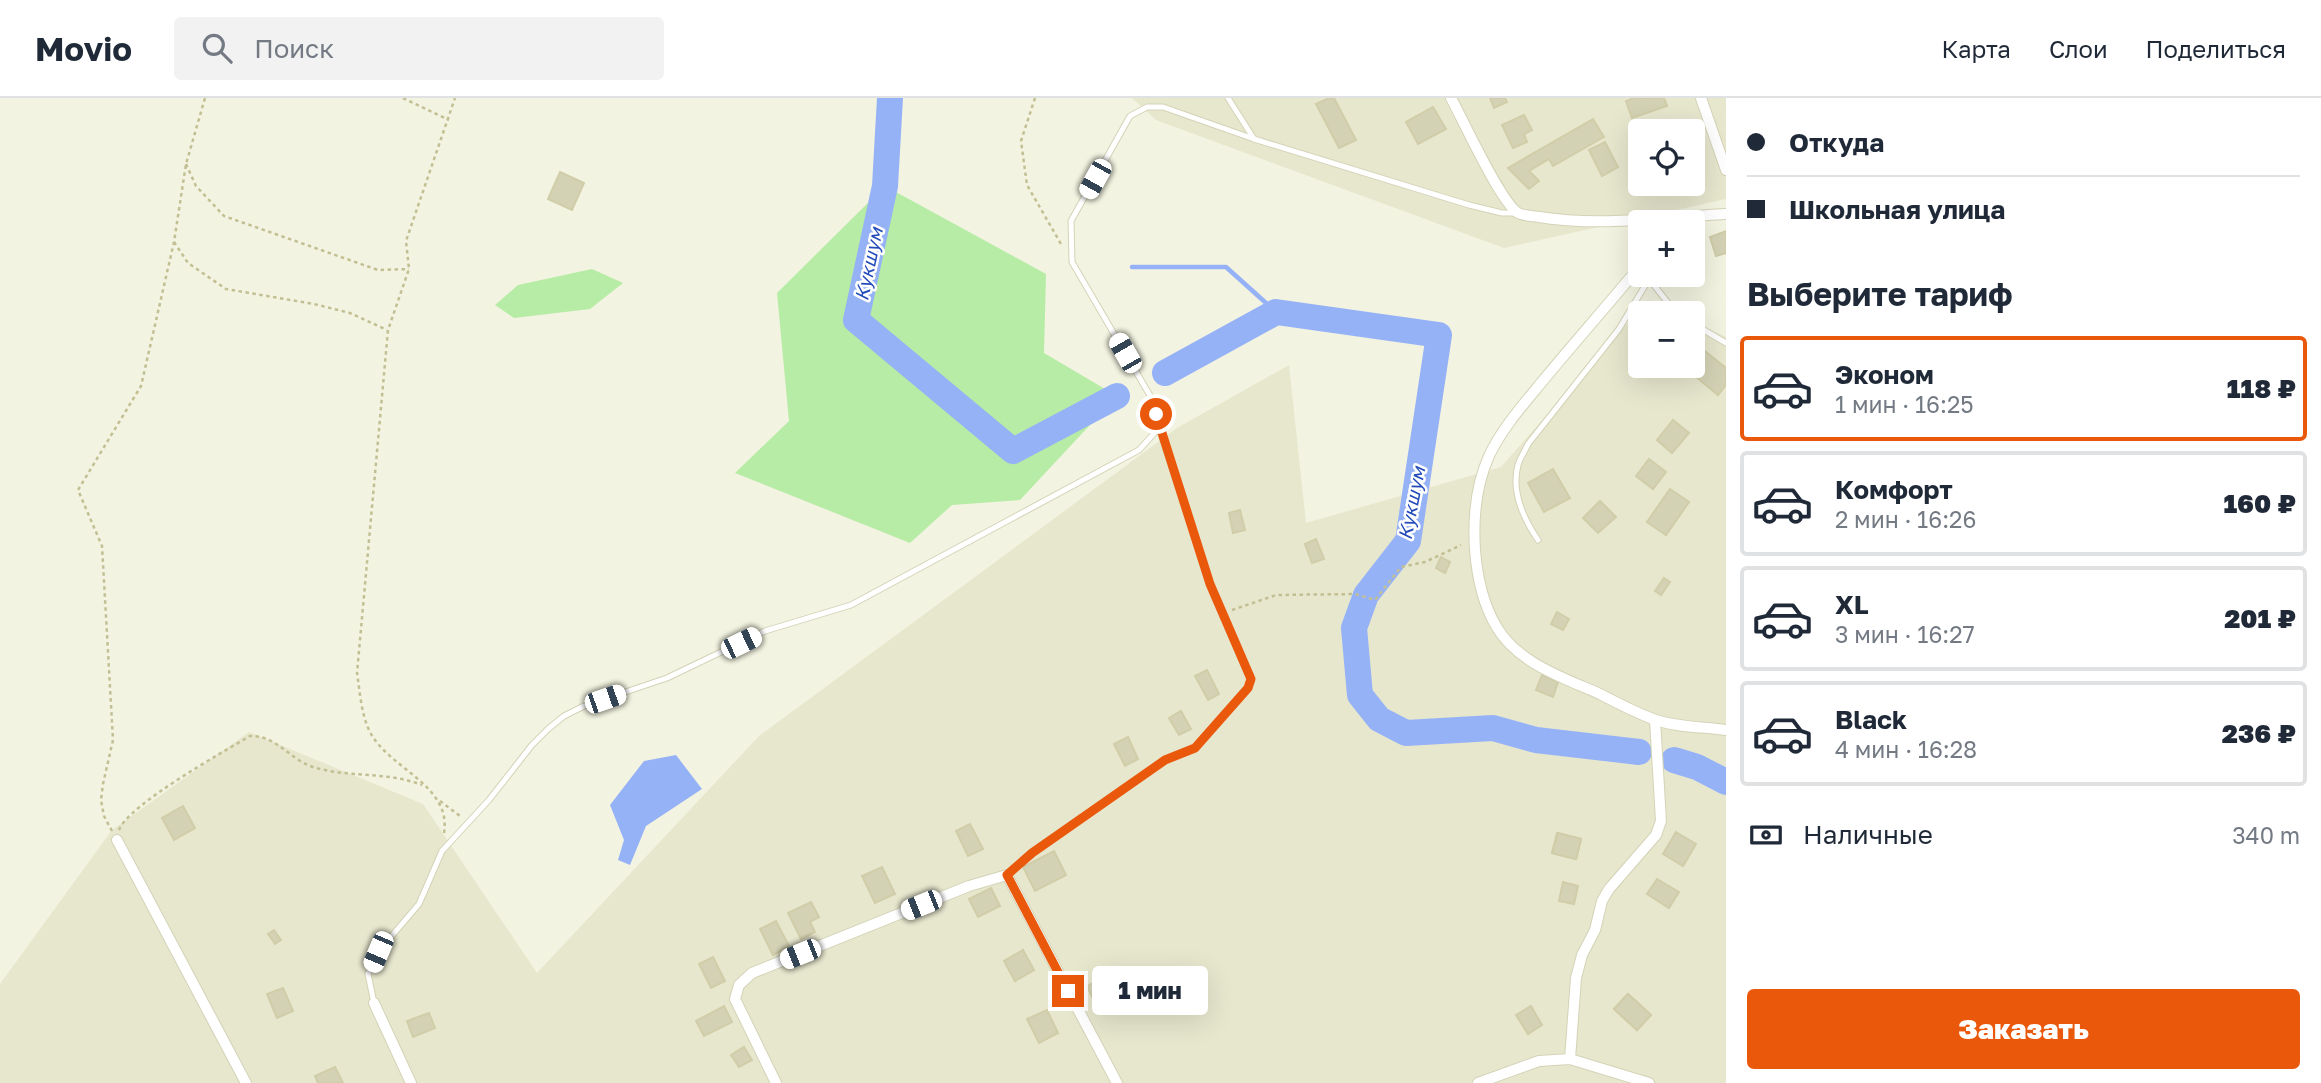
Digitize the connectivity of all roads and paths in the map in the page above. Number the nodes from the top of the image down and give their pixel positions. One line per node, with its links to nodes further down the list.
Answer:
1 (205, 98): 10 (path)
2 (403, 98): 8 (path)
3 (455, 98): 8 (path)
4 (1035, 98): 17 (path)
5 (1228, 98): 9 (lane)
6 (1451, 98): 12 (street)
7 (1701, 98): 11 (street)
8 (449, 120): 18 (path)
9 (1254, 139): 12 (lane); 17 (lane)
10 (186, 163): 16 (path); 18 (path)
11 (1726, 170)
12 (1518, 213): 15 (street)
13 (1726, 214): 14 (street)
14 (1705, 216)
15 (1628, 221)
16 (174, 242): 21 (path); 33 (path)
17 (1072, 262): 24 (lane)
18 (409, 269): 21 (path)
19 (1628, 281): 25 (street)
20 (1643, 287): 26 (lane)
21 (388, 330): 30 (path)
22 (1705, 331): 23 (lane)
23 (1726, 343)
24 (1159, 428): 27 (lane); 32 (lane)
25 (1474, 538): 27 (path); 28 (street)
26 (1538, 540)
27 (1223, 613): 35 (lane)
28 (1655, 720): 29 (street); 37 (street)
29 (1726, 730)
30 (426, 787): 31 (path); 33 (path)
31 (435, 796): 32 (path); 34 (path)
32 (474, 815): 34 (lane)
33 (117, 841): 38 (street)
34 (442, 851): 36 (lane)
35 (1007, 875): 40 (street); 41 (street)
36 (374, 1003): 39 (street)
37 (1570, 1059): 42 (street); 43 (street)
38 (246, 1083)
39 (411, 1083)
40 (776, 1083)
41 (1117, 1083)
42 (1478, 1083)
43 (1649, 1083)

